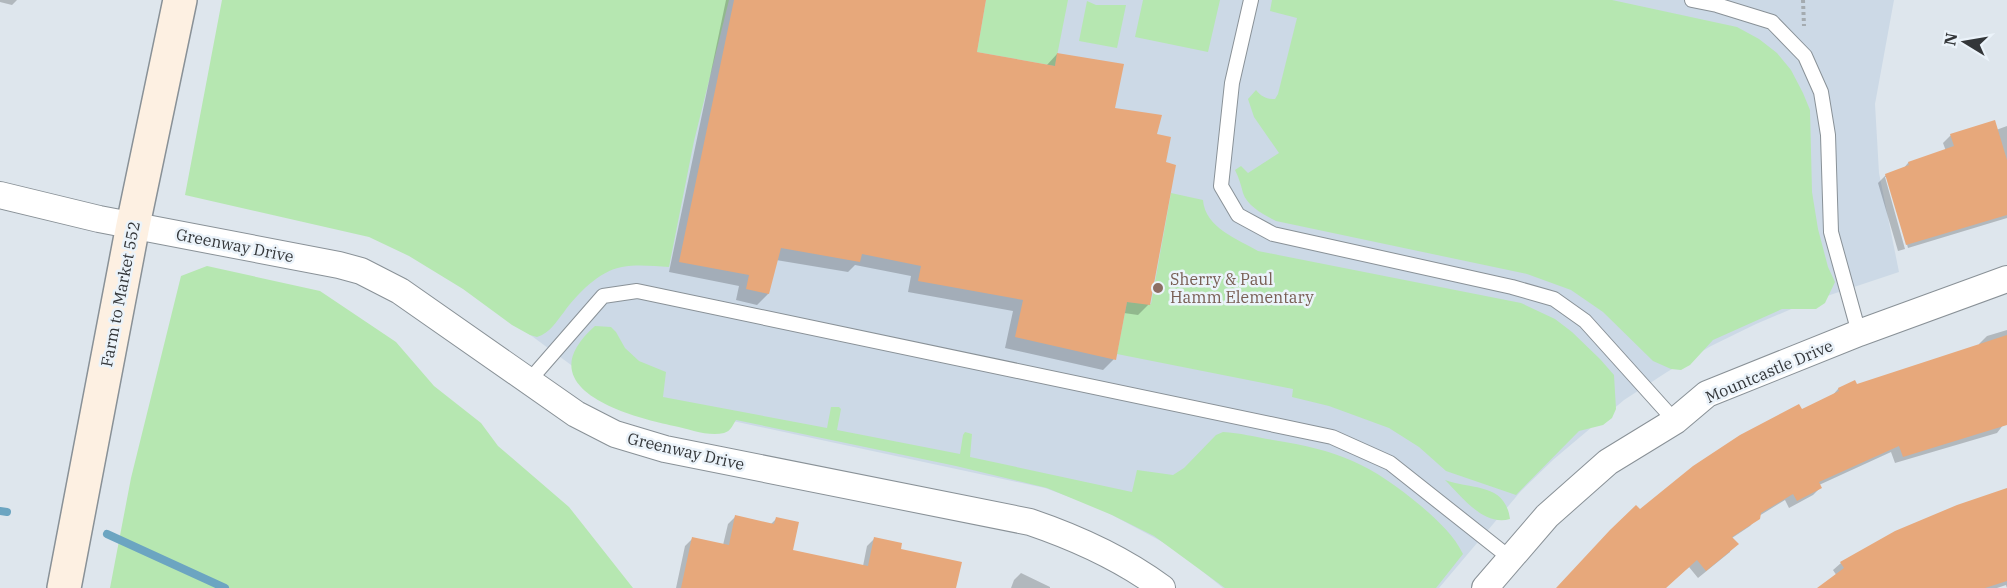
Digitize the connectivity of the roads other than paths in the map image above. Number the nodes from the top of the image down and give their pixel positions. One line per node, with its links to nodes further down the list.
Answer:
1 (180, 0): 5 (main road, Farm to Market 552)
2 (1251, 0): 9 (lane)
3 (1692, 0): 7 (lane)
4 (0, 195): 5 (street, Greenway Drive)
5 (134, 225): 8 (street, Greenway Drive); 11 (main road, Farm to Market 552)
6 (2007, 279): 7 (street, Mountcastle Drive)
7 (1859, 333): 9 (street, Mountcastle Drive)
8 (528, 381): 10 (lane); 12 (street, Greenway Drive)
9 (1675, 421): 10 (street, Mountcastle Drive)
10 (1510, 558): 13 (street, Mountcastle Drive)
11 (64, 588)
12 (1162, 588)
13 (1485, 588)

